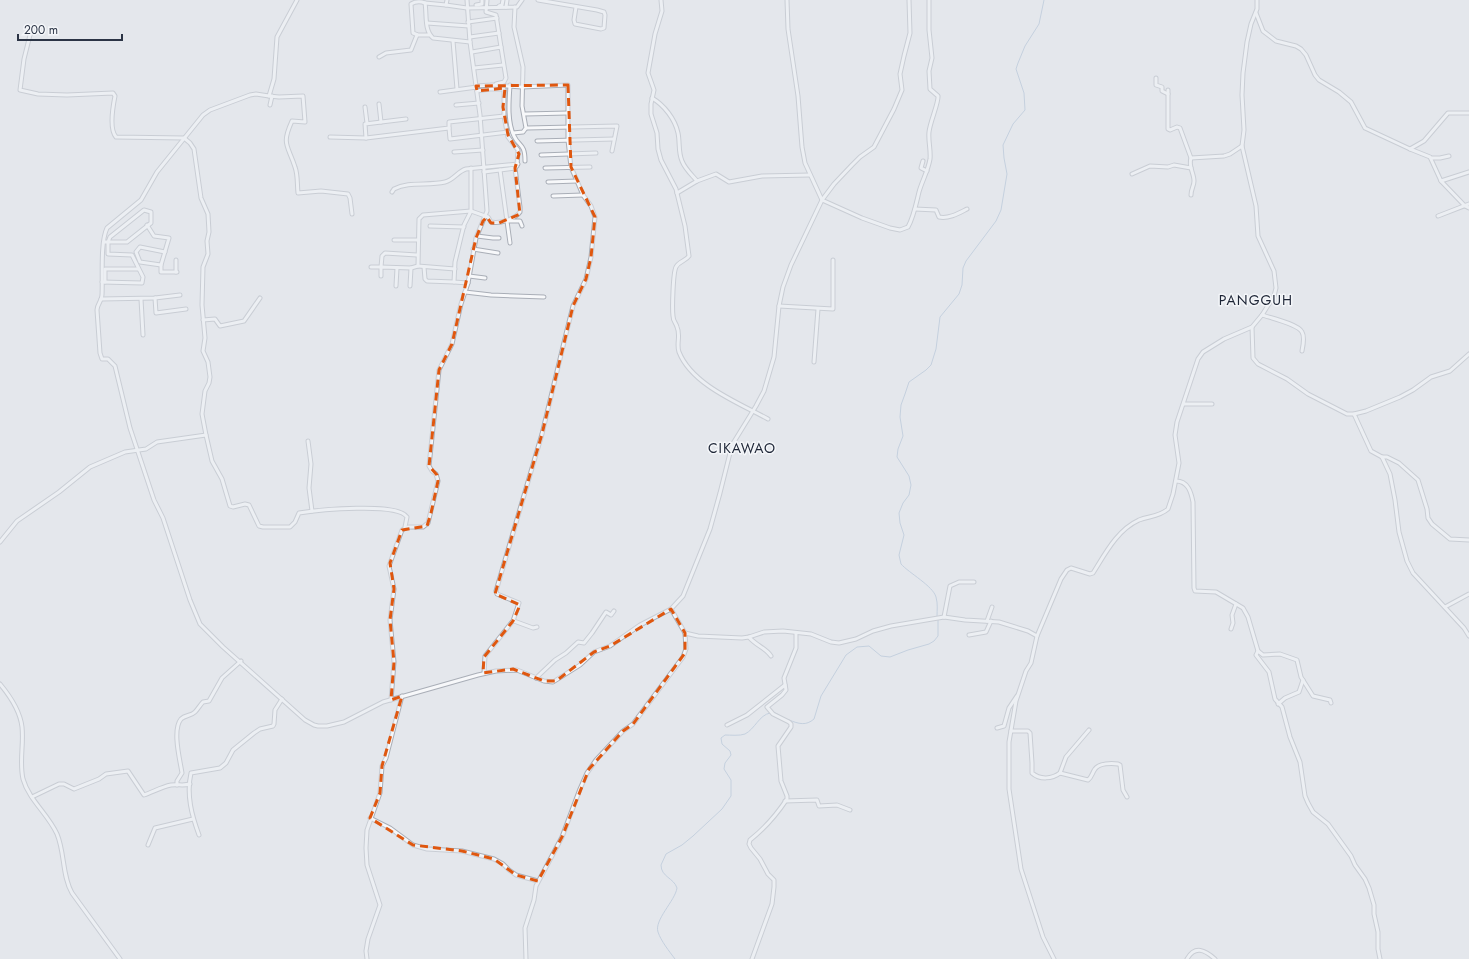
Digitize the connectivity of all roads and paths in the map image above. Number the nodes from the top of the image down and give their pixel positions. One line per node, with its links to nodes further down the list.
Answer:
1 (297, 0): 50 (street)
2 (446, 0): 16 (street)
3 (467, 0): 18 (street)
4 (482, 0): 18 (street)
5 (487, 0): 17 (street)
6 (503, 0): 17 (street)
7 (507, 0): 19 (street)
8 (522, 0): 20 (street)
9 (538, 0): 21 (street)
10 (661, 0): 51 (street)
11 (787, 0): 103 (street)
12 (909, 0): 113 (street)
13 (929, 0): 99 (street)
14 (1257, 0): 22 (street)
15 (425, 3): 16 (street); 25 (street); 31 (street)
16 (446, 5): 18 (street)
17 (486, 6): 18 (street); 19 (street); 23 (street)
18 (467, 7): 24 (street)
19 (506, 7): 20 (street)
20 (516, 7): 44 (street)
21 (576, 7): 27 (street); 27 (street)
22 (1256, 13): 77 (street); 78 (street)
23 (497, 18): 24 (street); 28 (street)
24 (468, 22): 26 (street)
25 (427, 23): 26 (street); 32 (street)
26 (468, 26): 33 (street)
27 (600, 29): 29 (street)
28 (499, 33): 33 (street); 36 (street)
29 (598, 34)
30 (30, 35): 72 (street)
31 (417, 35): 32 (street); 38 (street)
32 (429, 35): 34 (street)
33 (470, 37): 35 (street)
34 (453, 41): 35 (street); 46 (street)
35 (470, 42): 37 (street)
36 (501, 47): 37 (street); 39 (street)
37 (472, 52): 40 (street)
38 (379, 57)
39 (503, 65): 40 (street); 42 (street)
40 (474, 68): 45 (street)
41 (1156, 78): 49 (street)
42 (494, 85): 43 (street); 45 (street)
43 (510, 85): 44 (street); 69 (street)
44 (522, 87): 57 (street); 69 (street)
45 (477, 88): 46 (street); 52 (street); 60 (street)
46 (457, 89): 48 (street)
47 (1168, 90): 49 (street)
48 (440, 92)
49 (1168, 94): 86 (street)
50 (271, 96): 54 (street); 72 (street); 120 (street)
51 (652, 98): 105 (street); 109 (street)
52 (479, 103): 55 (street); 62 (street)
53 (379, 104): 63 (street)
54 (270, 105)
55 (456, 105)
56 (366, 107): 64 (street)
57 (568, 113): 59 (street); 65 (street)
58 (1469, 113): 78 (street)
59 (525, 114)
60 (504, 116): 62 (street); 68 (street)
61 (406, 118): 63 (street)
62 (480, 119): 66 (street); 70 (street)
63 (381, 122): 64 (street)
64 (368, 123): 73 (street)
65 (568, 127): 67 (street); 74 (street); 75 (street)
66 (449, 128): 70 (street); 73 (street)
67 (527, 128)
68 (508, 132): 70 (street); 90 (street)
69 (513, 133): 88 (street)
70 (482, 136): 79 (street)
71 (330, 137): 73 (street)
72 (184, 138): 132 (street); 168 (street)
73 (366, 138)
74 (568, 140): 75 (street); 76 (street); 83 (street)
75 (614, 140): 80 (street)
76 (537, 141)
77 (1242, 146): 86 (street); 167 (street)
78 (1410, 149): 87 (street)
79 (483, 150): 81 (street); 93 (street)
80 (612, 151)
81 (454, 152)
82 (596, 153): 83 (street)
83 (569, 154): 84 (street); 96 (street)
84 (542, 155)
85 (1449, 156): 87 (street)
86 (1191, 158): 97 (street)
87 (1431, 158): 106 (street)
88 (525, 161)
89 (923, 161): 99 (street)
90 (518, 164): 93 (street); 94 (street)
91 (590, 167): 96 (street)
92 (471, 168): 93 (street); 108 (street); 119 (street)
93 (483, 168): 100 (street)
94 (515, 168): 98 (street); 123 (street)
95 (546, 168): 96 (street)
96 (571, 168): 104 (street)
97 (1191, 168): 102 (street); 111 (street)
98 (500, 170): 100 (street); 123 (street)
99 (927, 171): 117 (street)
100 (484, 172): 122 (street)
101 (1469, 172): 106 (street)
102 (1132, 174)
103 (810, 175): 105 (street); 113 (street)
104 (577, 181): 107 (street); 110 (street)
105 (697, 181): 109 (street)
106 (1441, 181): 115 (street)
107 (548, 182)
108 (392, 192)
109 (677, 193): 176 (street)
110 (583, 195): 112 (street); 196 (street)
111 (1191, 195)
112 (553, 196)
113 (822, 200): 117 (street); 164 (street)
114 (1469, 204): 115 (street)
115 (1465, 206): 116 (street); 121 (street)
116 (1469, 208)
117 (915, 209): 118 (street)
118 (967, 209)
119 (471, 211): 122 (street); 127 (street); 131 (street)
120 (352, 214)
121 (1438, 216)
122 (485, 217): 123 (street); 128 (street)
123 (507, 221): 126 (street); 133 (street)
124 (148, 225): 132 (street); 132 (street); 135 (street)
125 (430, 226): 127 (street)
126 (522, 226)
127 (464, 227): 148 (street)
128 (477, 236): 129 (street); 134 (street)
129 (499, 238)
130 (394, 240): 131 (street)
131 (417, 240): 137 (street)
132 (106, 242): 147 (street); 152 (street)
133 (510, 244)
134 (473, 249): 136 (street); 150 (street)
135 (165, 252): 140 (street); 140 (street)
136 (498, 253)
137 (417, 255): 141 (street); 143 (street)
138 (176, 260): 140 (street)
139 (833, 260): 166 (street)
140 (161, 265)
141 (418, 266): 144 (street); 146 (street)
142 (371, 267): 143 (street)
143 (382, 267): 145 (street); 149 (street)
144 (424, 267): 148 (street); 153 (street)
145 (397, 268): 146 (street); 155 (street)
146 (411, 268): 156 (street)
147 (138, 269): 152 (street); 152 (street)
148 (455, 269): 153 (street)
149 (381, 276)
150 (469, 276): 151 (street); 154 (street)
151 (485, 278)
152 (103, 282): 163 (street)
153 (454, 282): 154 (street)
154 (468, 283): 157 (street)
155 (396, 286)
156 (410, 286)
157 (465, 292): 162 (street); 185 (street)
158 (180, 295): 160 (street)
159 (141, 298): 160 (street); 163 (street); 170 (street)
160 (155, 298): 165 (street)
161 (260, 298): 168 (street)
162 (544, 298)
163 (101, 299): 181 (street)
164 (779, 306): 166 (street); 176 (street)
165 (186, 309)
166 (818, 309): 173 (street)
167 (1262, 315): 169 (street); 171 (street)
168 (203, 320): 179 (street)
169 (1252, 327): 174 (street); 177 (street)
170 (143, 335)
171 (1302, 351)
172 (1469, 354): 177 (street)
173 (814, 362)
174 (1184, 404): 175 (street); 183 (street)
175 (1212, 404)
176 (753, 411): 178 (street); 193 (street)
177 (1354, 414): 182 (street)
178 (768, 419)
179 (206, 435): 181 (street); 184 (street)
180 (308, 441): 184 (street)
181 (138, 450): 187 (street); 208 (street)
182 (1382, 457): 186 (street); 192 (street)
183 (1176, 481): 190 (street); 203 (street)
184 (312, 511): 185 (street)
185 (405, 527): 217 (street)
186 (1469, 540)
187 (0, 542)
188 (974, 582): 195 (street)
189 (1469, 594): 192 (street)
190 (1236, 604): 199 (street); 206 (street)
191 (992, 607): 197 (street)
192 (1445, 607): 204 (street)
193 (671, 609): 201 (street); 210 (street)
194 (614, 611): 210 (street)
195 (944, 617): 197 (street); 200 (street)
196 (513, 621): 198 (street); 209 (street)
197 (989, 621): 202 (street); 203 (street)
198 (537, 626)
199 (1231, 629)
200 (796, 632): 205 (street); 213 (street)
201 (685, 633): 205 (street); 235 (street)
202 (969, 635)
203 (1037, 636): 214 (street)
204 (1469, 636)
205 (749, 637): 207 (street)
206 (1258, 651): 211 (street); 219 (street)
207 (771, 656)
208 (240, 661): 216 (street); 226 (street)
209 (484, 673): 210 (street); 215 (street)
210 (536, 678)
211 (1303, 680): 218 (street); 219 (street)
212 (0, 684): 228 (street)
213 (785, 685): 220 (street); 229 (street)
214 (1019, 695): 221 (street); 223 (street)
215 (402, 696): 217 (street); 231 (street)
216 (282, 699): 217 (street); 225 (street)
217 (391, 700)
218 (1332, 703)
219 (1278, 704): 243 (street)
220 (727, 725)
221 (997, 728)
222 (1089, 730): 224 (street)
223 (1011, 731): 224 (street); 240 (street)
224 (1060, 773): 227 (street)
225 (190, 784): 226 (street); 232 (street)
226 (177, 785): 228 (street)
227 (1127, 796)
228 (32, 797): 236 (street)
229 (785, 801): 230 (street); 239 (street)
230 (850, 810)
231 (370, 818): 235 (street); 237 (street)
232 (194, 819): 233 (street); 234 (street)
233 (199, 835)
234 (148, 845)
235 (538, 881): 238 (street)
236 (120, 959)
237 (367, 959)
238 (526, 959)
239 (752, 959)
240 (1054, 959)
241 (1187, 959): 242 (street)
242 (1215, 959)
243 (1380, 959)

